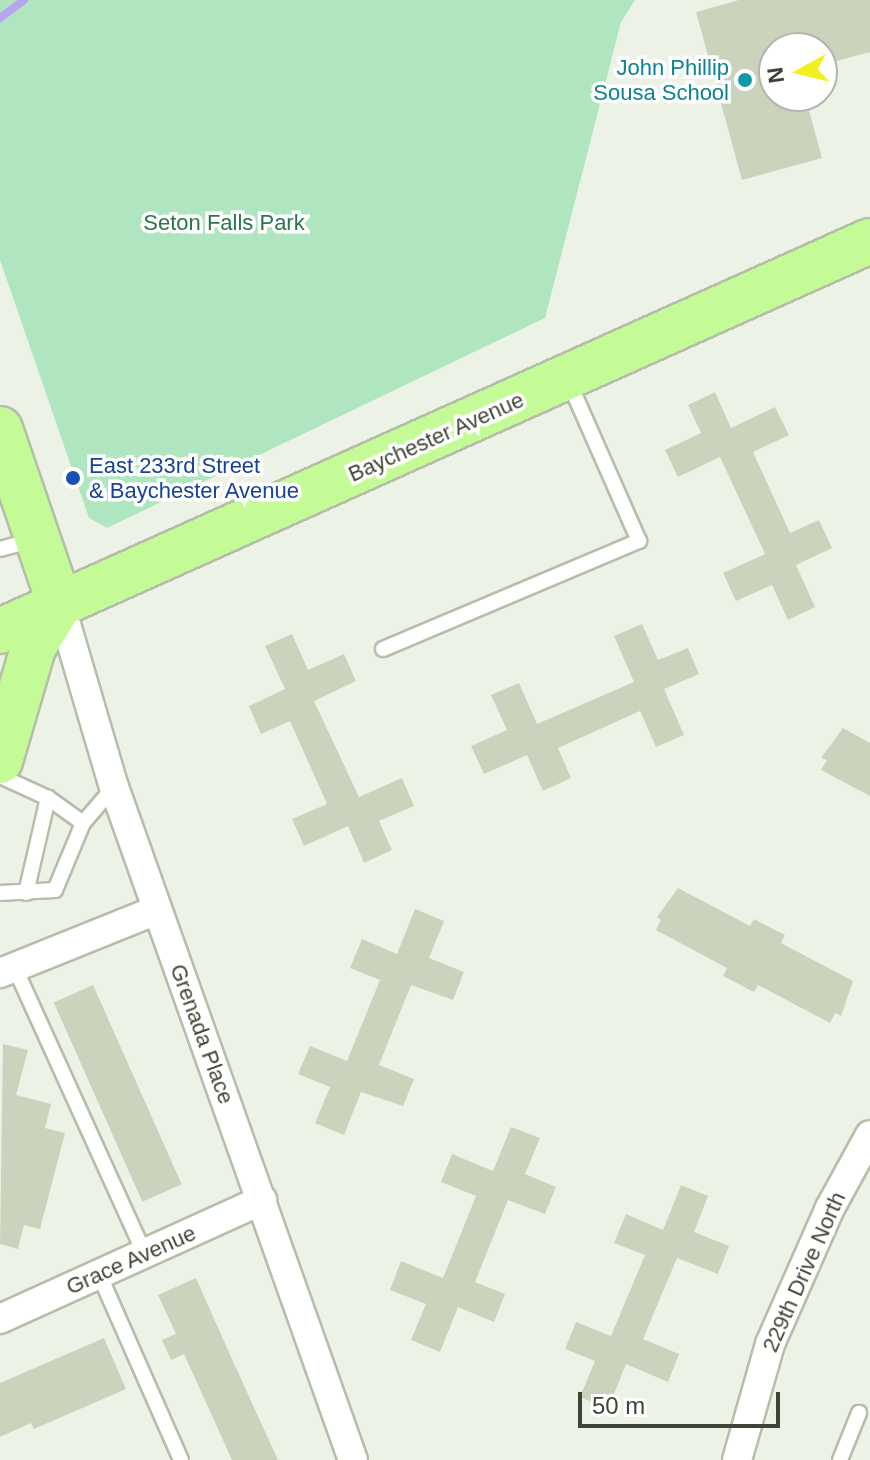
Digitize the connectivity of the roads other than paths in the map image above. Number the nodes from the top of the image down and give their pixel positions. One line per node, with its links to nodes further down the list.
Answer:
1 (870, 241): 2 (main road, Baychester Avenue)
2 (568, 378): 5 (main road, Baychester Avenue); 7 (lane)
3 (0, 429): 4 (main road)
4 (19, 544): 5 (main road)
5 (60, 604): 6 (main road, Baychester Avenue); 8 (main road); 10 (street, Grenada Place)
6 (0, 631)
7 (383, 649)
8 (0, 761)
9 (0, 776): 11 (lane)
10 (114, 787): 12 (lane); 15 (street, Grenada Place)
11 (48, 798): 12 (lane); 14 (lane)
12 (83, 823): 14 (lane)
13 (0, 893): 14 (lane)
14 (26, 893)
15 (157, 910): 16 (street); 18 (street, Grenada Place)
16 (8, 970): 19 (lane)
17 (870, 1135): 25 (street, 229th Drive North)
18 (262, 1200): 19 (street, Grace Avenue); 24 (street, Grenada Place)
19 (145, 1254): 20 (street, Grace Avenue)
20 (99, 1274): 21 (street, Grace Avenue); 23 (lane)
21 (0, 1319)
22 (859, 1413): 26 (lane)
23 (181, 1460)
24 (353, 1460)
25 (737, 1460)
26 (840, 1460)

